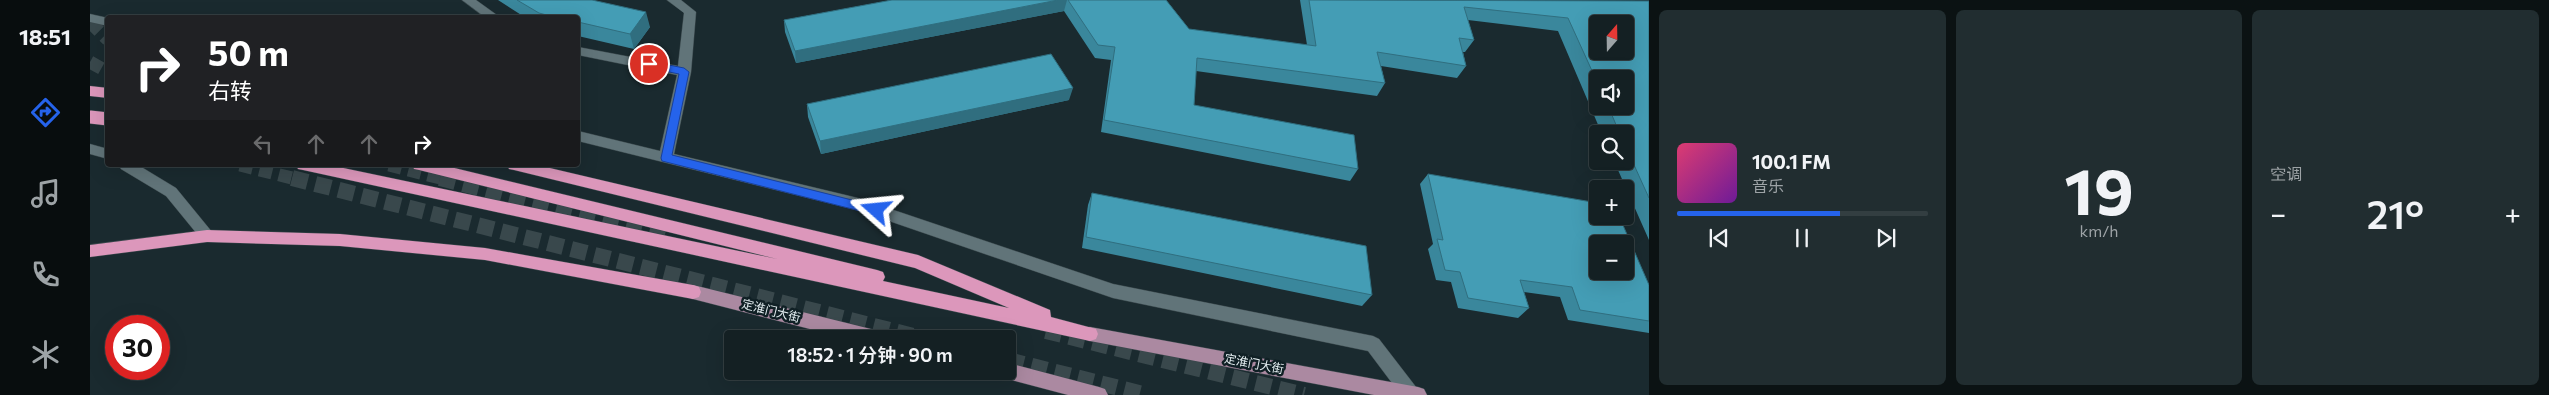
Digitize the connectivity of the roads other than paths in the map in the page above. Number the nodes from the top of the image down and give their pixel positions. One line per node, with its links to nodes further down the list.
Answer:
1 (468, 0): 3 (street)
2 (673, 0): 7 (street)
3 (490, 15)
4 (90, 18): 5 (street)
5 (105, 21)
6 (580, 51): 7 (street)
7 (684, 72): 15 (street)
8 (90, 91): 9 (highway)
9 (105, 93)
10 (90, 116): 11 (highway, bridge)
11 (105, 118)
12 (580, 136): 15 (street)
13 (90, 149): 14 (street)
14 (105, 152)
15 (666, 158): 27 (street)
16 (129, 167): 20 (street)
17 (310, 167): 23 (highway)
18 (427, 167): 23 (highway)
19 (522, 167): 25 (highway)
20 (207, 236): 21 (highway); 22 (highway)
21 (90, 251)
22 (694, 292): 24 (main road, 定淮门大街)
23 (1033, 320): 25 (highway)
24 (844, 330)
25 (1090, 334): 27 (main road, 定淮门大街)
26 (1016, 374): 28 (main road)
27 (1414, 394)
28 (1100, 395)

